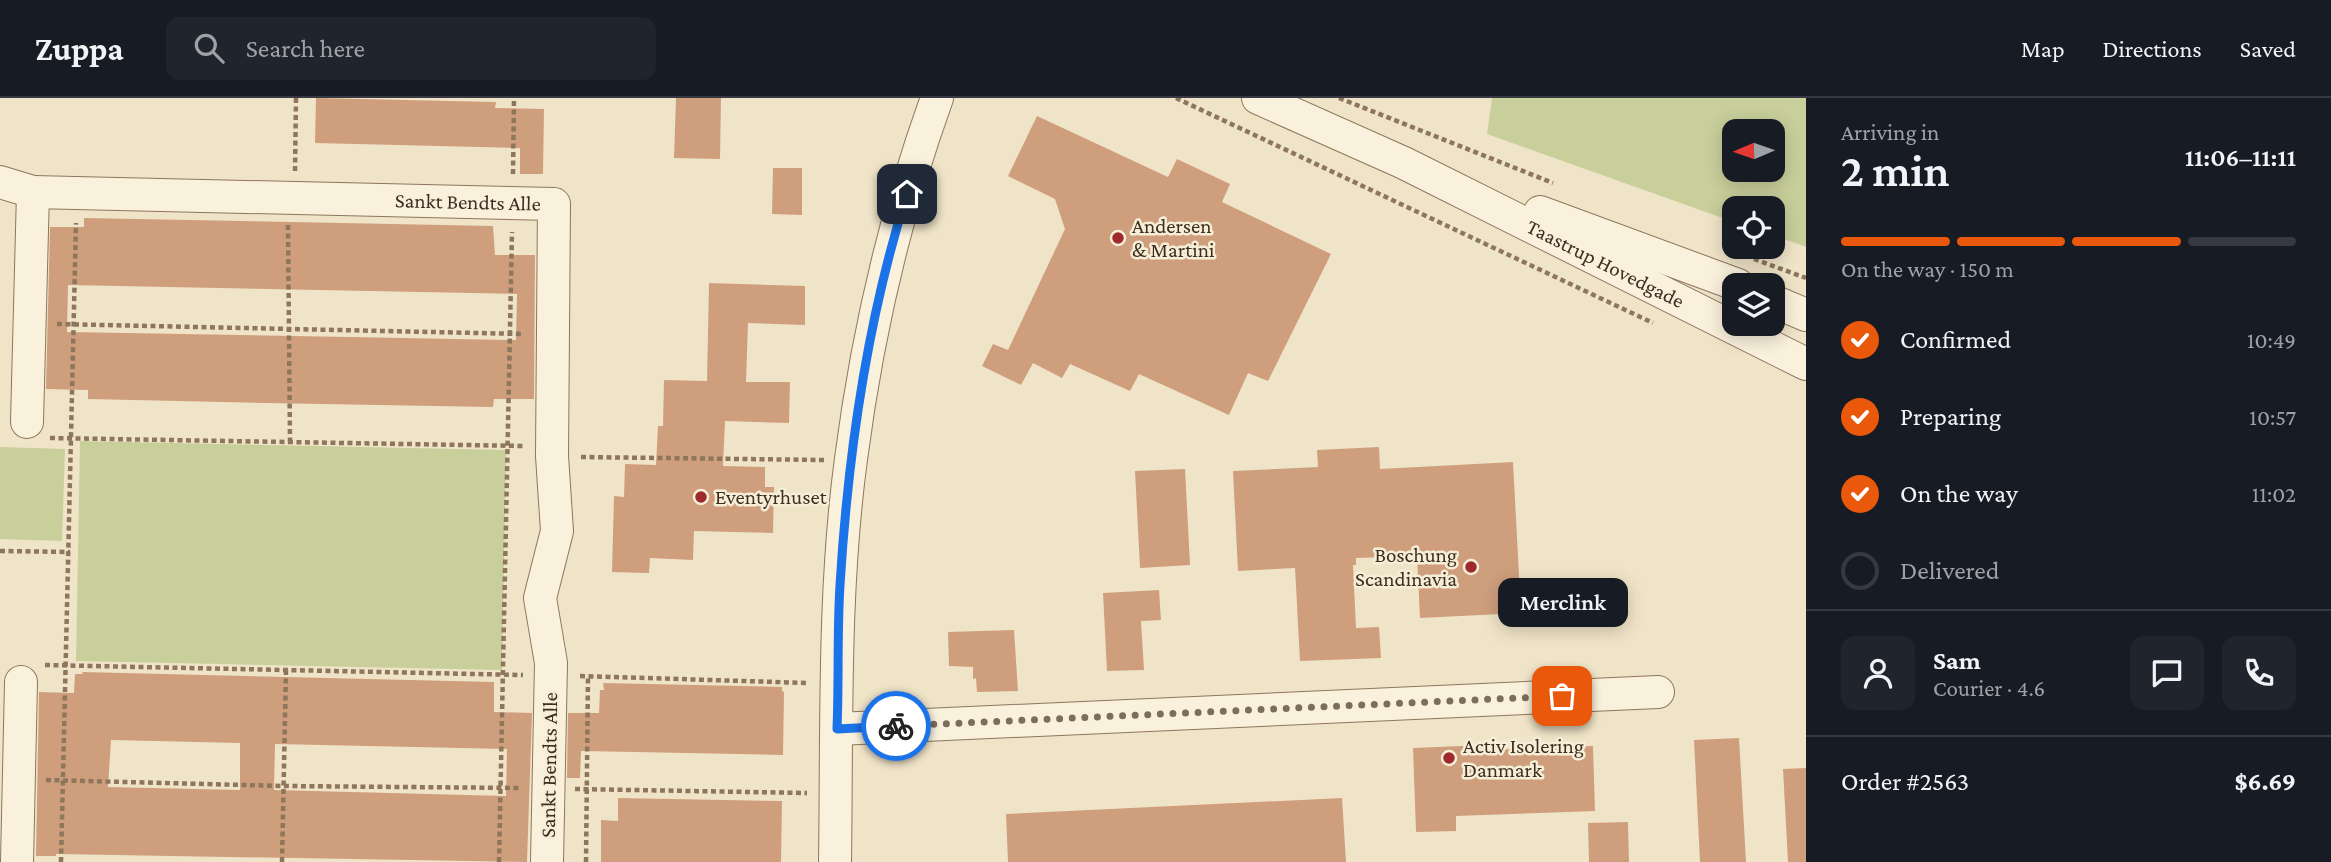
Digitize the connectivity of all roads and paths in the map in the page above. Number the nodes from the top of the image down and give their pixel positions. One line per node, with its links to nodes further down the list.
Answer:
1 (296, 98): 12 (path)
2 (514, 98): 13 (path)
3 (937, 98): 31 (street)
4 (1176, 98): 21 (path)
5 (1258, 98): 7 (street, Taastrup Hovedgade)
6 (1339, 98): 9 (path)
7 (1404, 163): 16 (street, Taastrup Hovedgade); 25 (street, Taastrup Hovedgade)
8 (0, 182): 10 (street, Sankt Bendts Alle)
9 (1564, 187)
10 (33, 192): 11 (street, Sankt Bendts Alle); 19 (street)
11 (77, 194): 12 (street, Sankt Bendts Alle); 20 (path)
12 (295, 199): 13 (street, Sankt Bendts Alle); 22 (path)
13 (512, 204): 23 (path); 24 (street, Sankt Bendts Alle)
14 (1756, 259): 15 (path)
15 (1806, 278)
16 (1722, 279)
17 (1785, 305): 18 (street)
18 (1806, 315)
19 (30, 323): 20 (path); 26 (street)
20 (74, 325): 22 (path); 27 (path)
21 (1662, 327)
22 (290, 329): 23 (path); 28 (path)
23 (510, 334): 24 (path); 29 (path)
24 (553, 334): 30 (street, Sankt Bendts Alle)
25 (1806, 364)
26 (33, 430): 27 (path)
27 (72, 439): 28 (path); 33 (path)
28 (290, 442): 29 (path)
29 (508, 446): 30 (path); 37 (path)
30 (552, 451): 31 (path); 38 (street, Sankt Bendts Alle)
31 (851, 461): 40 (street)
32 (0, 551): 33 (path)
33 (69, 552): 34 (path)
34 (67, 666): 35 (path); 36 (path); 44 (path)
35 (286, 670): 37 (path); 45 (path)
36 (27, 673): 43 (street)
37 (504, 675): 38 (path); 46 (path)
38 (550, 676): 39 (path); 47 (street, Sankt Bendts Alle)
39 (588, 676): 40 (path); 48 (path)
40 (838, 684): 42 (street)
41 (1658, 692): 42 (street)
42 (837, 729): 49 (street)
43 (19, 780): 44 (path); 50 (street)
44 (64, 780): 45 (path); 51 (path)
45 (284, 786): 46 (path); 52 (path)
46 (501, 788): 47 (path); 53 (path)
47 (548, 788): 48 (path); 54 (street, Sankt Bendts Alle)
48 (587, 789): 49 (path); 55 (path)
49 (836, 793): 56 (street)
50 (17, 862)
51 (61, 862)
52 (282, 862)
53 (499, 862)
54 (547, 862)
55 (586, 862)
56 (835, 862)

